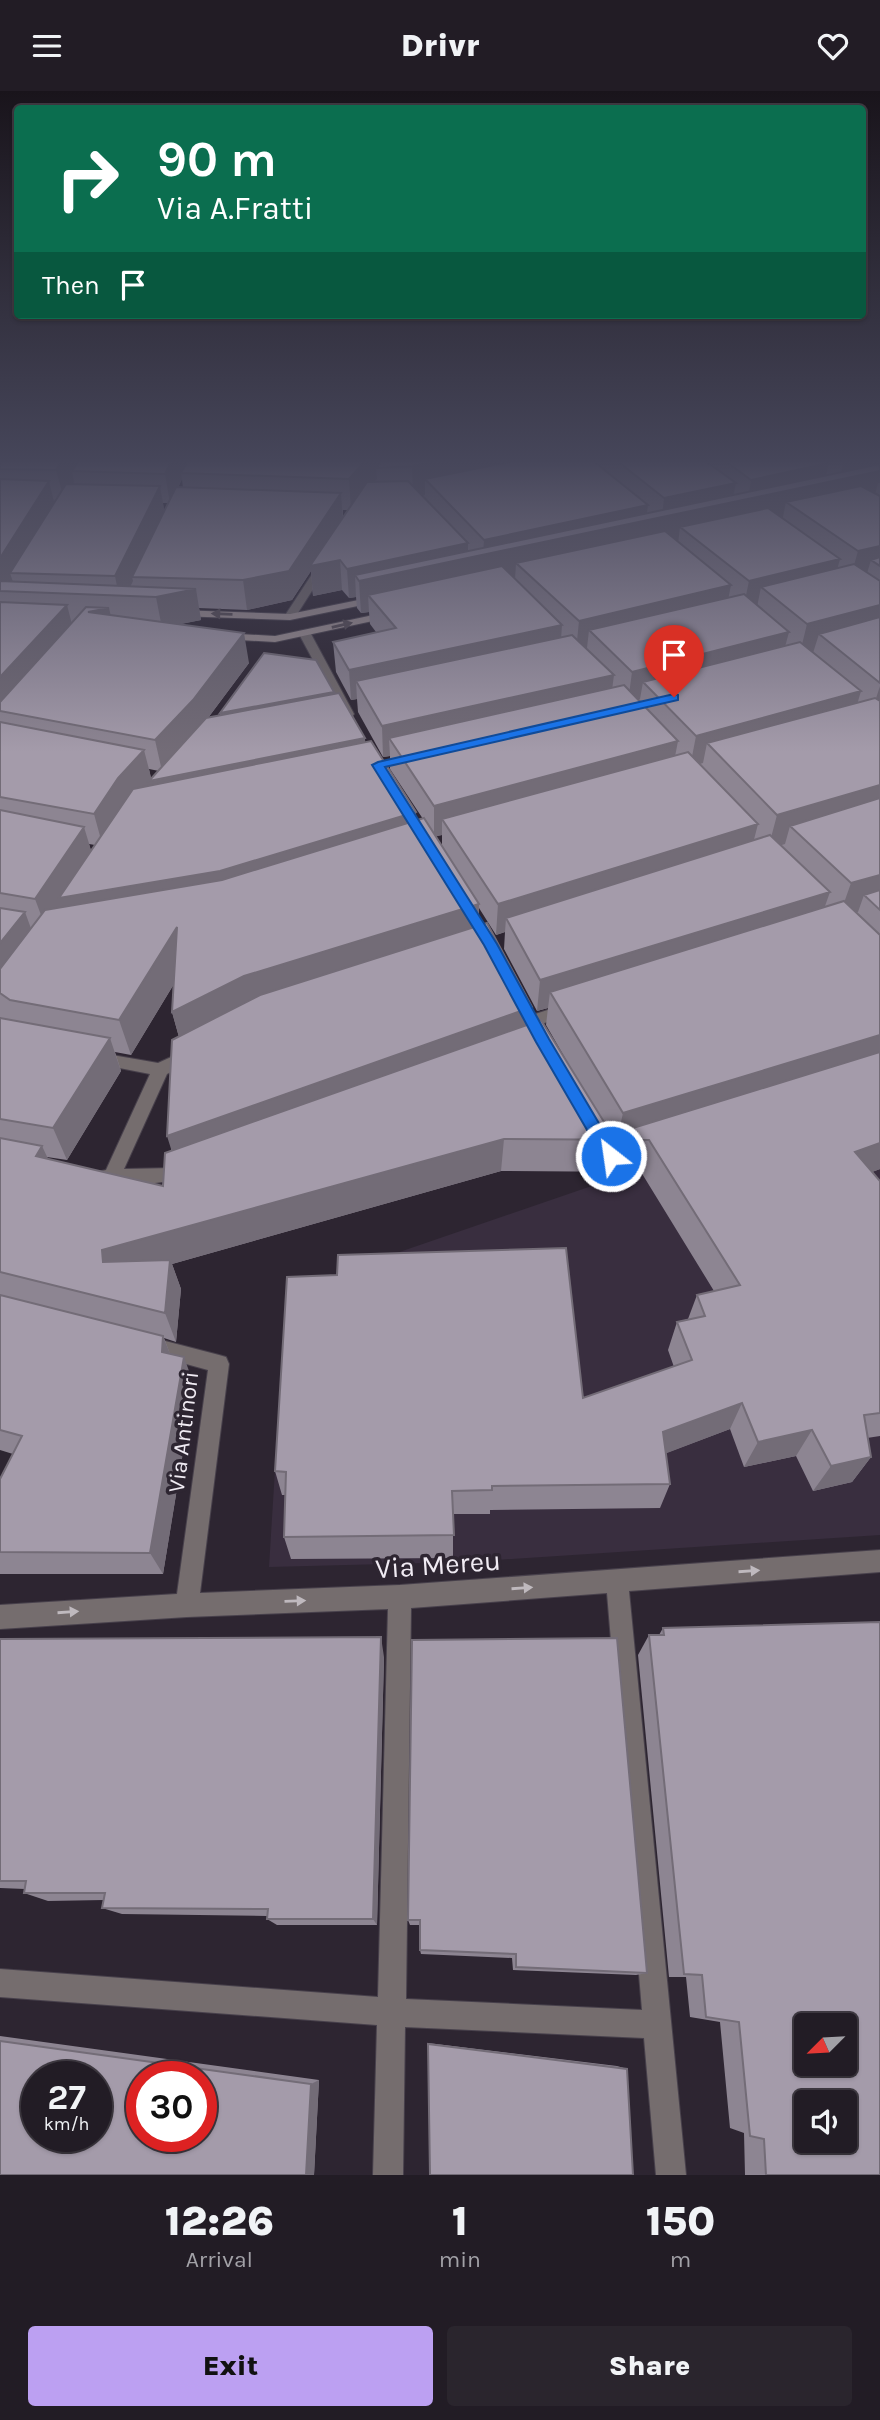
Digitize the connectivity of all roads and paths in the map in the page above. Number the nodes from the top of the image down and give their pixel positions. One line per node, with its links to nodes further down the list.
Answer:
1 (328, 557): 5 (street)
2 (385, 597): 5 (main road)
3 (168, 612): 5 (main road, one-way to 3)
4 (398, 613): 6 (main road, one-way to 4)
5 (290, 617): 8 (main road)
6 (304, 634): 8 (main road); 9 (street)
7 (209, 636): 8 (main road)
8 (271, 644)
9 (359, 732)
10 (585, 1004): 11 (street)
11 (532, 1021)
12 (209, 1044): 14 (street)
13 (80, 1055): 14 (street)
14 (160, 1070): 17 (street)
15 (199, 1166): 17 (street)
16 (87, 1174): 17 (street)
17 (111, 1178)
18 (129, 1341): 22 (street, Via Antinori)
19 (880, 1561): 20 (street, Via Mereu, one-way to 19)
20 (617, 1581): 21 (street, Via Mereu, one-way to 20); 26 (street)
21 (400, 1597): 22 (street, Via Mereu, one-way to 21); 25 (street)
22 (187, 1605): 23 (street, Via Mereu, one-way to 22)
23 (0, 1617)
24 (0, 1983): 25 (street)
25 (393, 2012): 26 (street); 27 (street)
26 (658, 2025): 28 (street)
27 (388, 2175)
28 (671, 2175)

